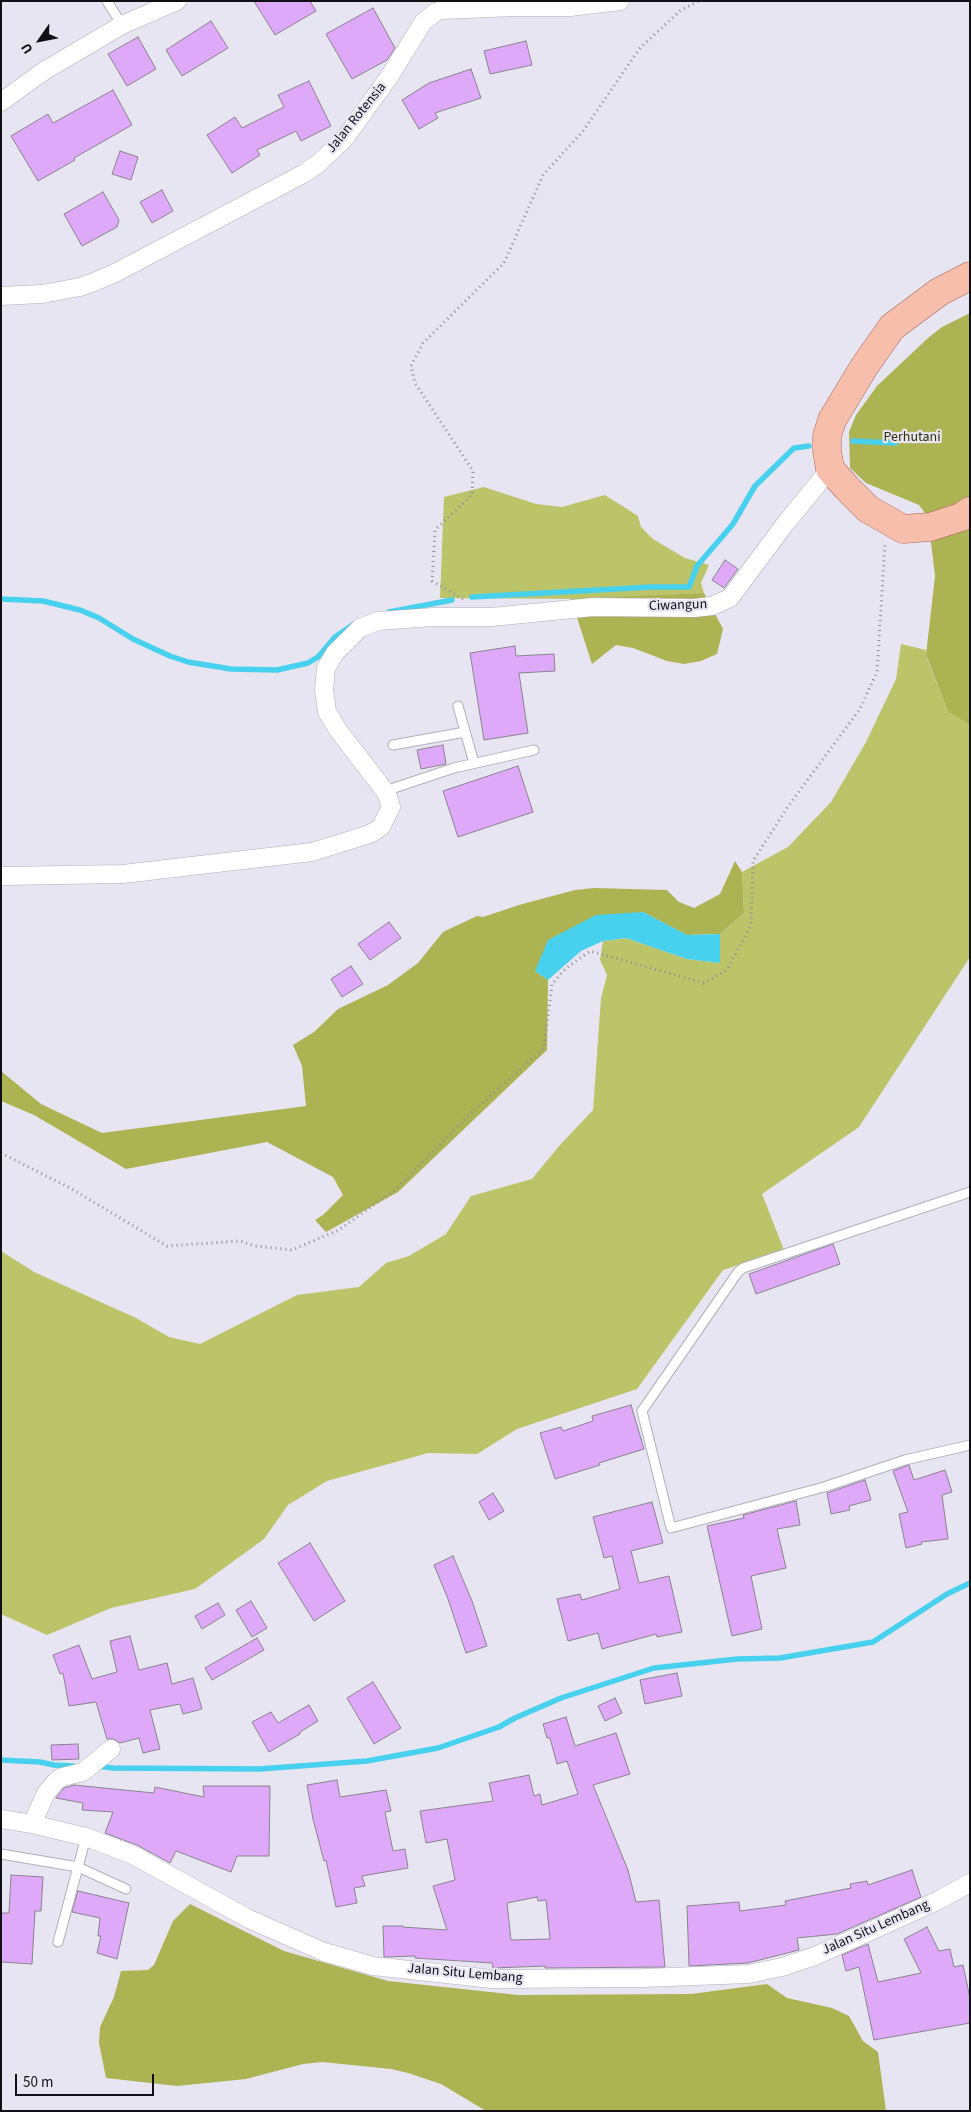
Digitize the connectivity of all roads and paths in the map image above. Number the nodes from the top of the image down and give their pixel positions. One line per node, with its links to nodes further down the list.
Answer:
1 (107, 1): 5 (lane)
2 (177, 1): 5 (street)
3 (620, 1): 8 (street, Jalan Rotensia)
4 (699, 1): 12 (path)
5 (122, 25): 6 (street)
6 (1, 102)
7 (970, 276): 9 (main road)
8 (1, 296)
9 (830, 469): 11 (main road); 12 (street, Ciwangun)
10 (966, 514): 11 (main road)
11 (896, 525): 20 (path)
12 (492, 617): 18 (street, Ciwangun)
13 (458, 706): 14 (lane)
14 (466, 732): 15 (lane); 17 (lane)
15 (393, 745)
16 (534, 750): 17 (lane)
17 (474, 763): 18 (lane)
18 (387, 794): 19 (street)
19 (1, 876)
20 (1, 1153)
21 (970, 1192): 22 (lane)
22 (970, 1445)
23 (112, 1749): 25 (street)
24 (1, 1818): 25 (street, Jalan Situ Lembang)
25 (32, 1824): 26 (street, Jalan Situ Lembang)
26 (86, 1838): 28 (lane); 29 (street, Jalan Situ Lembang)
27 (1, 1854): 28 (lane)
28 (78, 1868): 30 (lane); 31 (lane)
29 (970, 1883)
30 (126, 1889)
31 (58, 1942)

